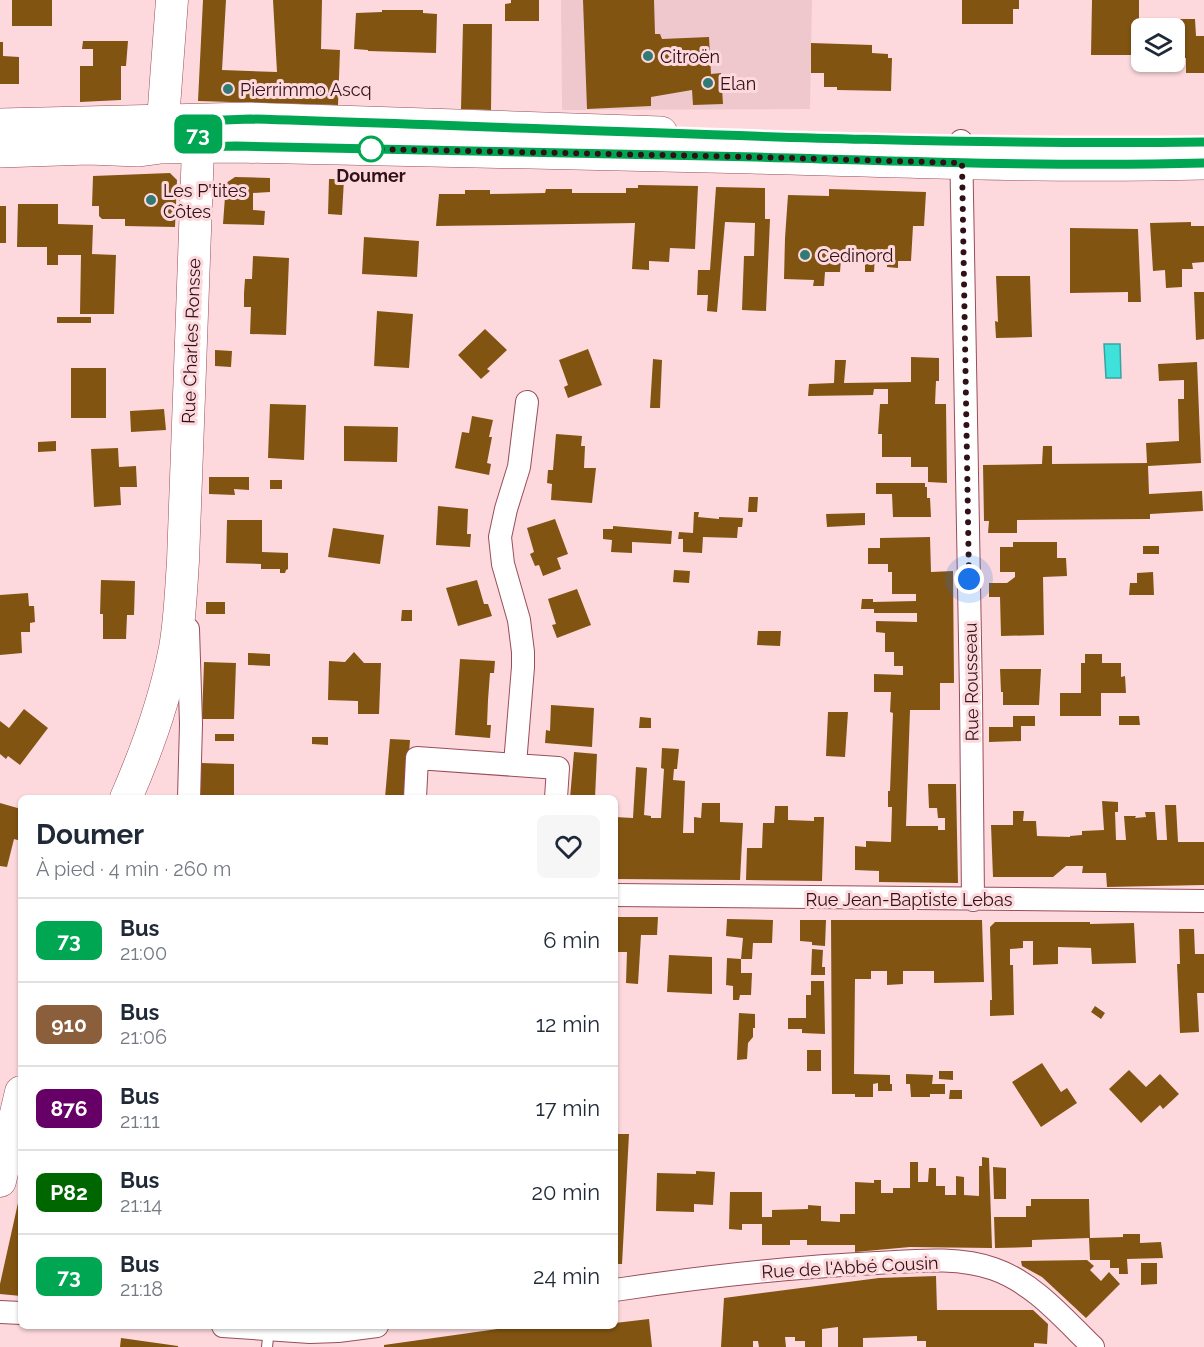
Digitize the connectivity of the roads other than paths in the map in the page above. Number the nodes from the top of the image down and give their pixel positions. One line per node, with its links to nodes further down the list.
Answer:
1 (172, 0): 3 (main road)
2 (0, 125): 3 (main road)
3 (162, 134): 4 (main road); 6 (main road)
4 (198, 134): 7 (main road); 10 (main road, Rue Charles Ronsse)
5 (1204, 142): 7 (main road)
6 (0, 151)
7 (962, 152): 8 (main road); 17 (street, Rue Rousseau)
8 (1204, 163)
9 (527, 402): 11 (street)
10 (183, 561): 12 (main road, Rue Charles Ronsse); 13 (street, Rue Charles Ronsse)
11 (515, 764): 14 (street); 15 (street)
12 (127, 795)
13 (189, 795)
14 (415, 795)
15 (556, 795)
16 (618, 895): 17 (street, Rue Jean-Baptiste Lebas)
17 (974, 900): 18 (street, Rue Jean-Baptiste Lebas)
18 (1204, 901)
19 (18, 1105): 20 (main road)
20 (0, 1181)
21 (618, 1290): 27 (street, Rue de l'Abbé Cousin)
22 (0, 1312): 23 (street)
23 (18, 1313)
24 (234, 1329): 26 (street)
25 (351, 1329): 26 (street)
26 (268, 1338)
27 (1093, 1347)

